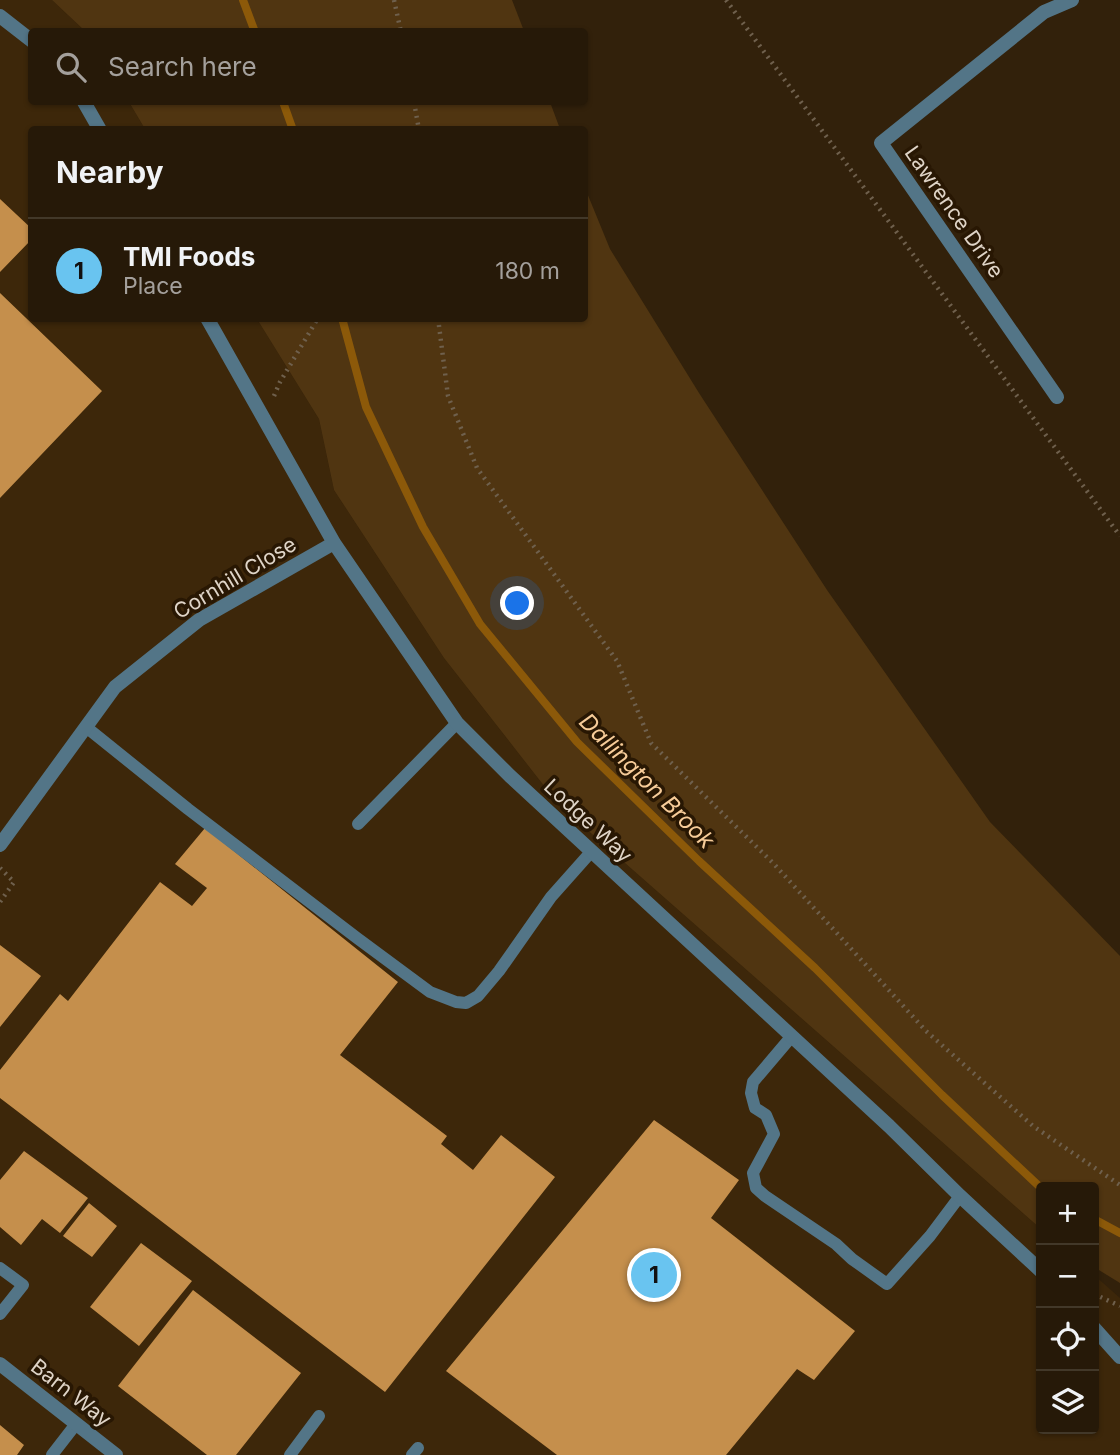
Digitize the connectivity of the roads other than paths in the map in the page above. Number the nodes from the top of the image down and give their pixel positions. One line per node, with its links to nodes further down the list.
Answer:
1 (1072, 0): 7 (street, Lawrence Drive)
2 (0, 16): 3 (street)
3 (28, 38)
4 (86, 105): 5 (street)
5 (98, 126)
6 (209, 322): 8 (street, Lodge Way)
7 (1057, 397)
8 (334, 542): 9 (street, Lodge Way); 10 (street, Cornhill Close)
9 (457, 723): 11 (lane); 13 (street, Lodge Way)
10 (86, 727): 12 (street, Cornhill Close); 13 (lane)
11 (358, 824)
12 (0, 845)
13 (591, 852): 14 (street, Lodge Way)
14 (792, 1036): 15 (street, Lodge Way); 15 (lane)
15 (960, 1196): 16 (street, Lodge Way)
16 (1036, 1266)
17 (0, 1268): 18 (lane)
18 (0, 1314)
19 (1099, 1334): 20 (street)
20 (1120, 1357)
21 (0, 1364): 23 (street, Barn Way)
22 (319, 1416): 26 (lane)
23 (76, 1424): 24 (lane); 25 (street, Barn Way)
24 (52, 1455)
25 (116, 1455)
26 (290, 1455)

